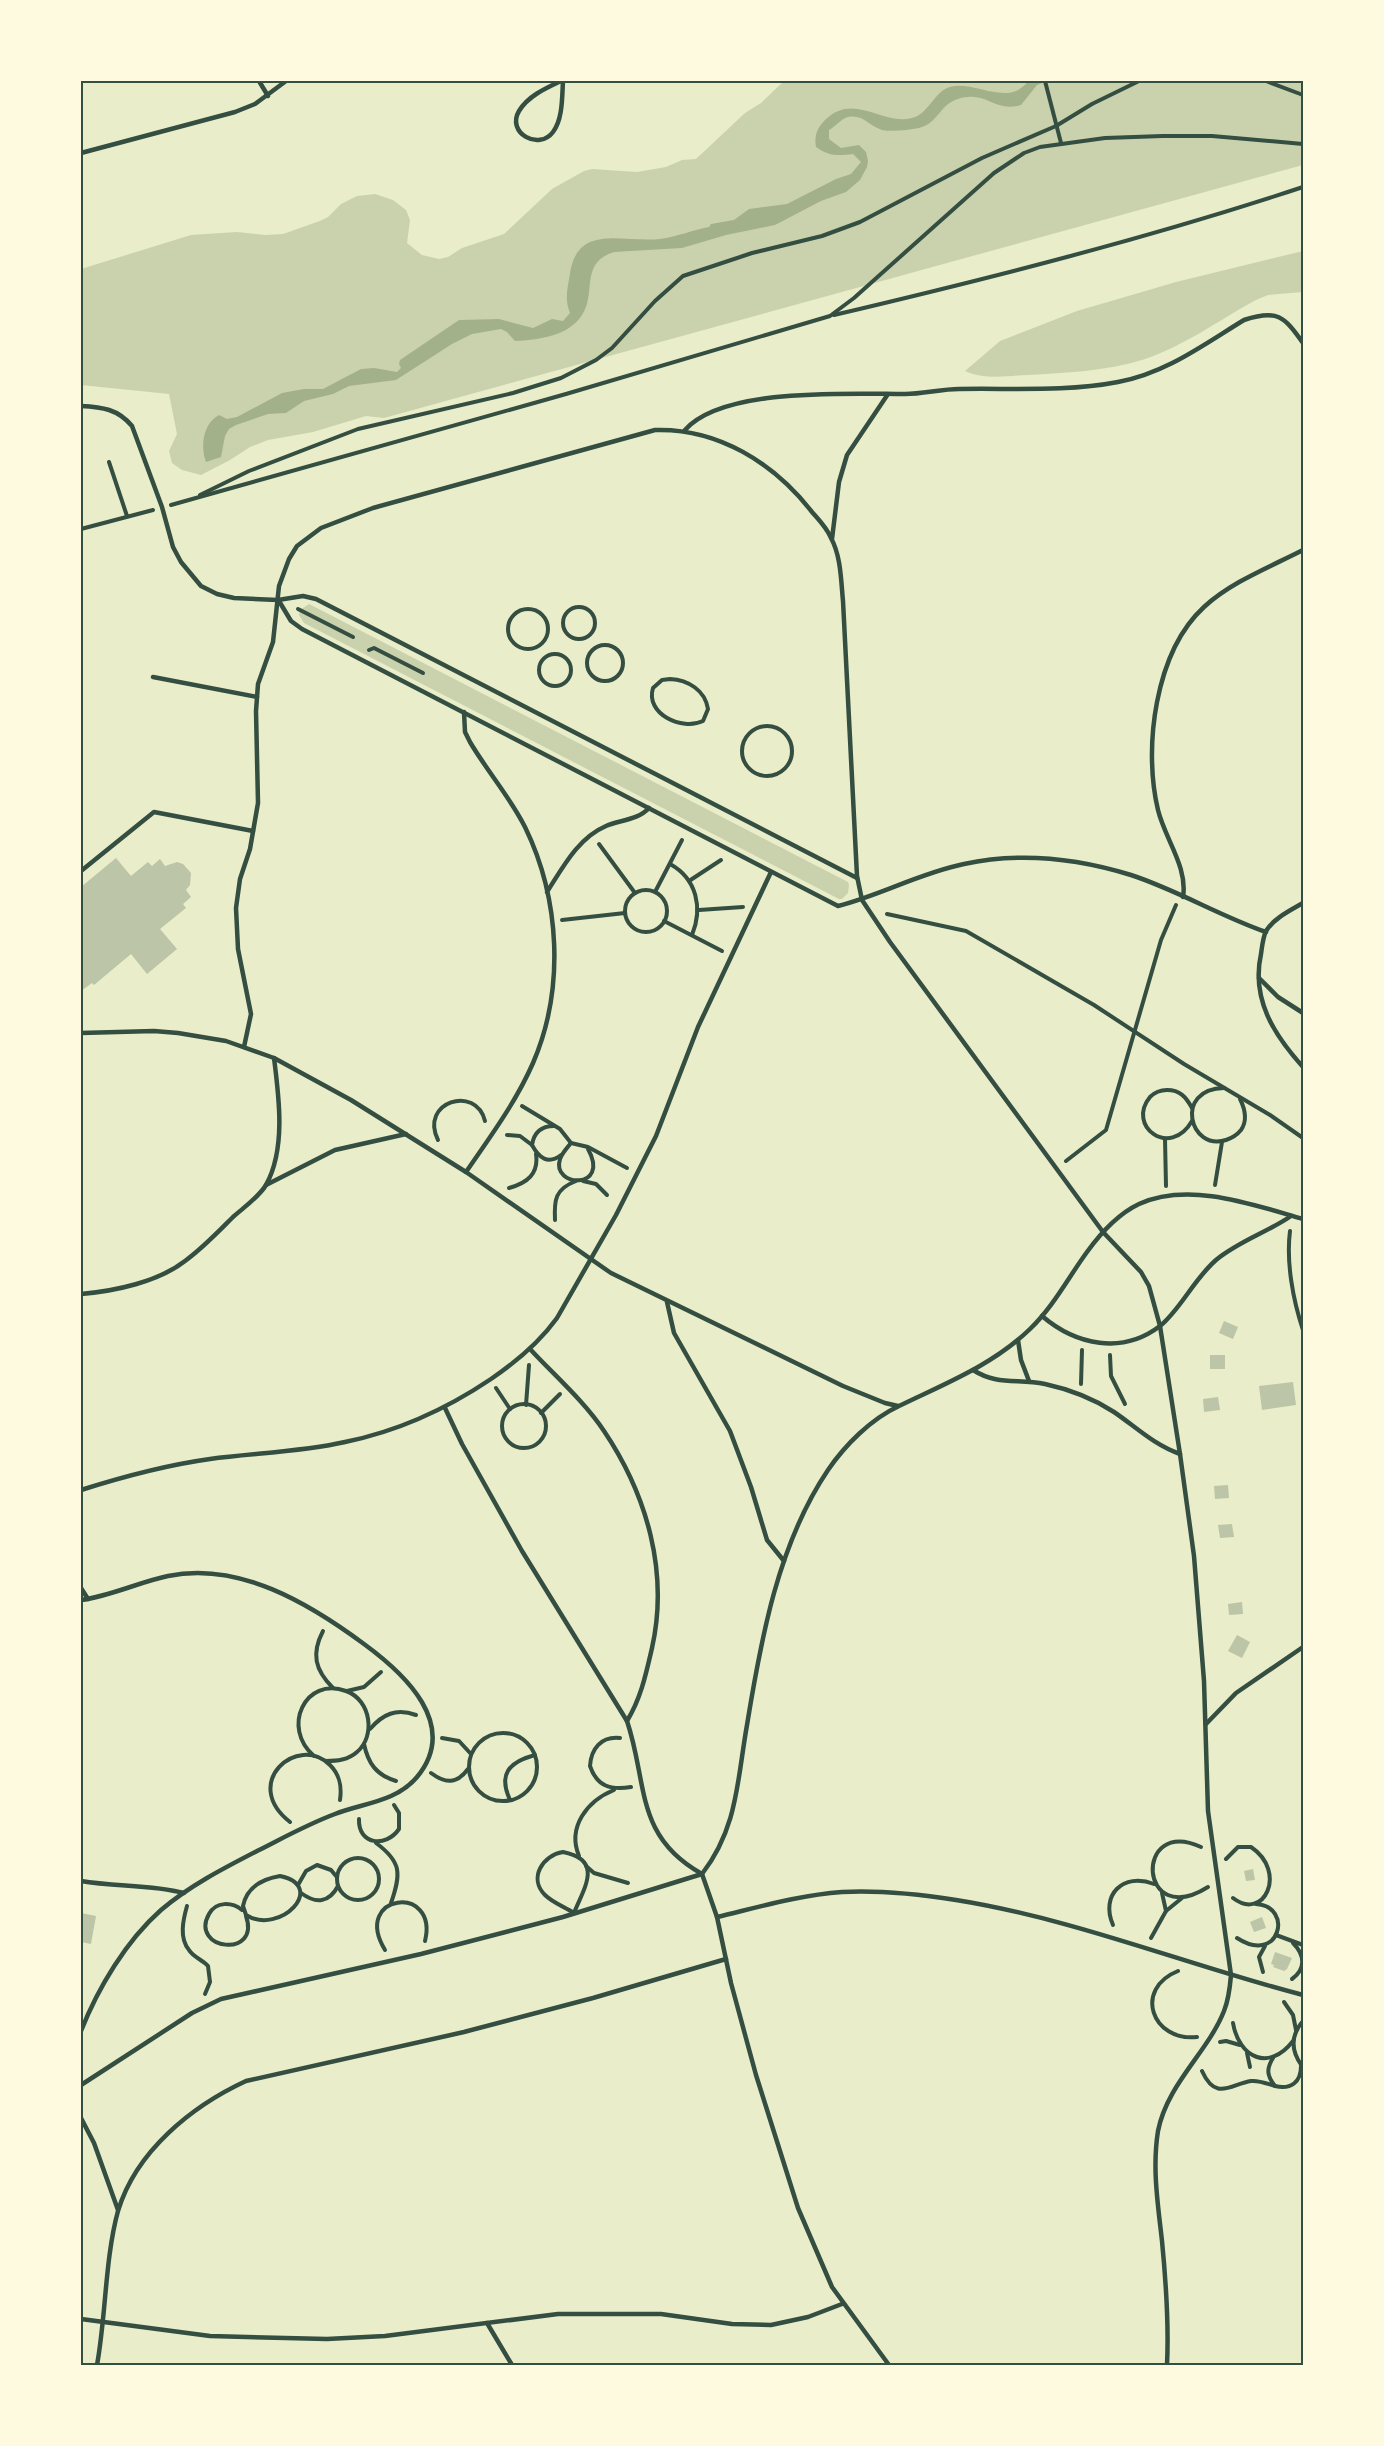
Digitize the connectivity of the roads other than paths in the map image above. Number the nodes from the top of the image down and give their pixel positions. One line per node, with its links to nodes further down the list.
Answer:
1 (259, 81): 4 (lane)
2 (286, 81): 4 (lane)
3 (562, 81): 3 (lane)
4 (268, 96): 5 (lane)
5 (81, 153)
6 (1303, 343): 7 (lane)
7 (888, 394): 9 (lane); 10 (lane)
8 (81, 406): 12 (lane)
9 (685, 430): 10 (lane); 12 (lane)
10 (832, 539): 20 (lane)
11 (1303, 550): 22 (lane)
12 (278, 600): 14 (lane); 15 (lane); 20 (lane)
13 (153, 677): 14 (lane)
14 (257, 697): 17 (lane)
15 (464, 712): 16 (lane); 21 (lane)
16 (649, 808): 19 (lane); 21 (lane)
17 (253, 831): 18 (lane); 29 (lane)
18 (81, 872)
19 (771, 872): 23 (lane); 38 (lane)
20 (857, 878): 23 (lane)
21 (547, 892): 33 (lane)
22 (1181, 896): 23 (lane); 25 (lane)
23 (862, 900): 37 (lane)
24 (1303, 903): 25 (lane)
25 (1266, 932): 26 (lane)
26 (1259, 978): 27 (lane); 31 (lane)
27 (1303, 1013)
28 (81, 1034): 29 (lane)
29 (244, 1047): 30 (lane)
30 (274, 1058): 32 (lane); 34 (lane)
31 (1303, 1067)
32 (406, 1134): 33 (lane); 34 (lane)
33 (466, 1172): 38 (lane)
34 (266, 1185): 39 (lane)
35 (1292, 1216): 36 (lane); 37 (lane); 42 (lane)
36 (1303, 1219)
37 (1103, 1232): 41 (lane); 42 (lane)
38 (590, 1260): 40 (lane); 44 (lane)
39 (81, 1294)
40 (667, 1302): 47 (lane); 51 (lane)
41 (1042, 1316): 42 (lane); 43 (lane)
42 (1160, 1326): 49 (lane)
43 (1018, 1340): 45 (lane); 46 (lane)
44 (530, 1349): 48 (lane); 56 (lane)
45 (973, 1370): 46 (lane); 47 (lane)
46 (1029, 1381): 49 (lane)
47 (898, 1406): 51 (lane)
48 (445, 1408): 50 (lane); 56 (lane)
49 (1180, 1454): 57 (lane)
50 (81, 1490)
51 (784, 1561): 58 (lane)
52 (81, 1588): 53 (lane)
53 (88, 1599): 54 (lane); 60 (lane)
54 (81, 1600)
55 (1303, 1647): 57 (lane)
56 (627, 1721): 58 (lane)
57 (1206, 1724): 63 (lane)
58 (702, 1874): 61 (lane); 66 (lane)
59 (81, 1881): 60 (lane)
60 (184, 1893): 65 (lane)
61 (717, 1917): 62 (lane); 63 (lane)
62 (726, 1959): 68 (lane); 69 (lane)
63 (1231, 1975): 64 (lane); 76 (lane)
64 (1303, 1995)
65 (81, 2031)
66 (81, 2085)
67 (81, 2118): 68 (lane)
68 (118, 2210): 71 (lane)
69 (842, 2304): 72 (lane); 75 (lane)
70 (81, 2319): 71 (lane)
71 (104, 2322): 72 (lane); 73 (lane)
72 (487, 2323): 74 (lane)
73 (97, 2365)
74 (512, 2365)
75 (889, 2365)
76 (1167, 2365)

